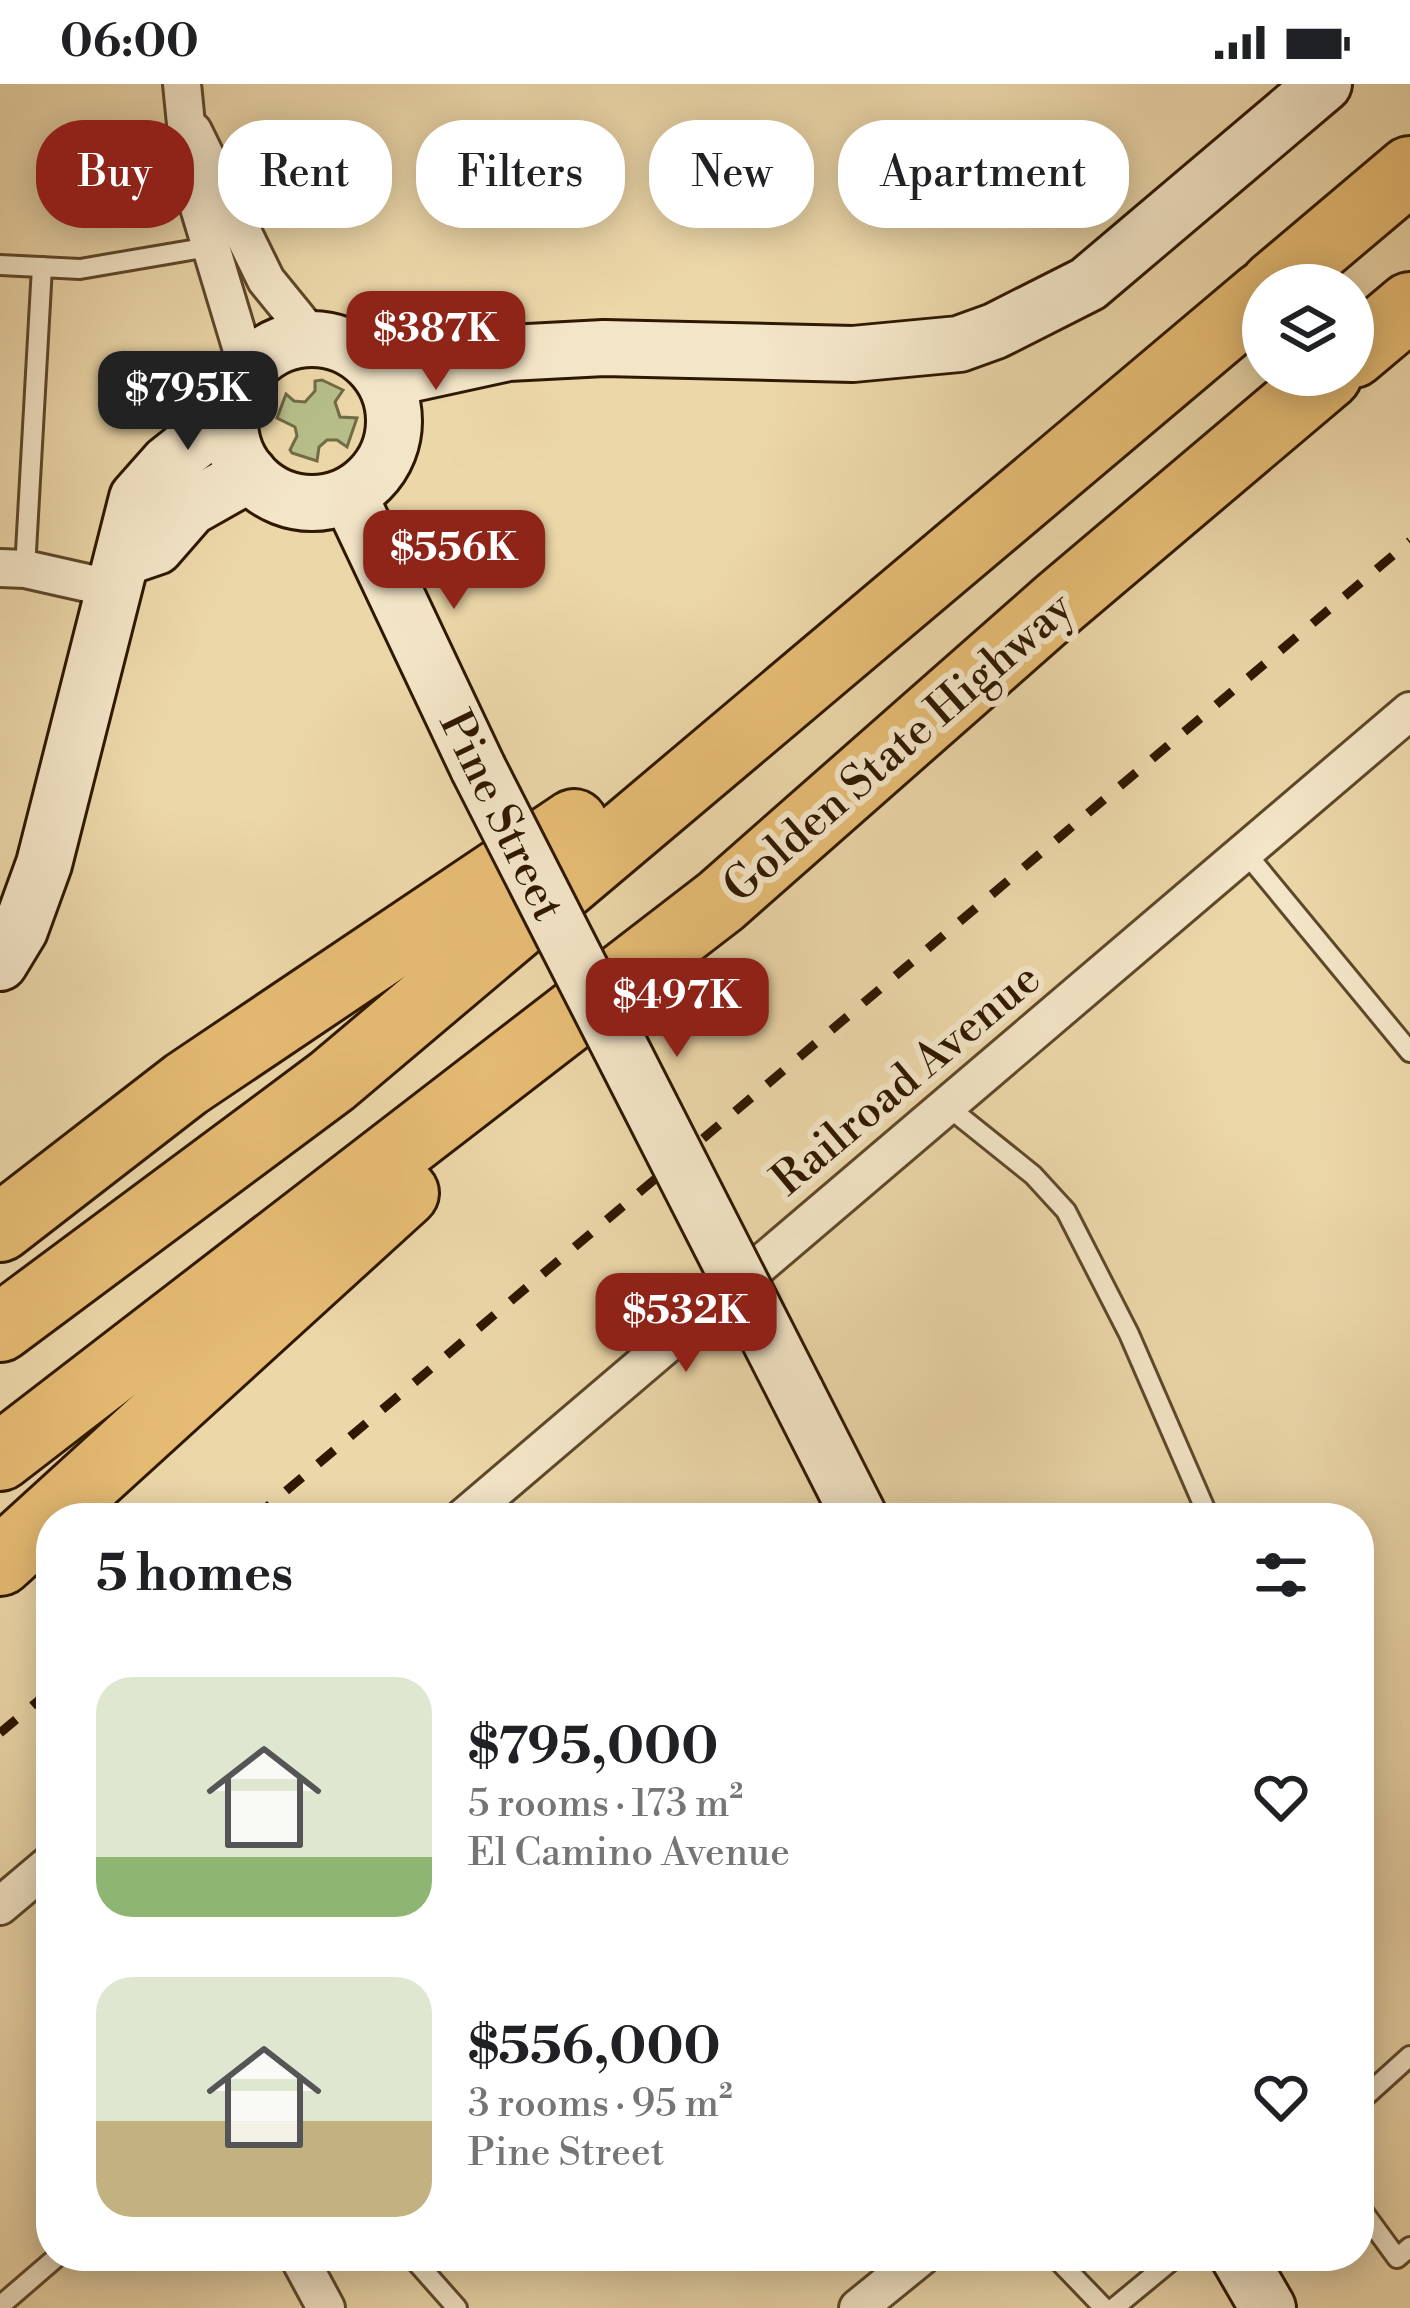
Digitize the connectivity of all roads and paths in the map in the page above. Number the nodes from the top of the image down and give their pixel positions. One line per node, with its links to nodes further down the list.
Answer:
1 (182, 84): 3 (street)
2 (1324, 84): 15 (street)
3 (188, 120)
4 (194, 135): 14 (street)
5 (1410, 170): 8 (highway)
6 (194, 191): 7 (street)
7 (209, 247): 10 (lane); 16 (street)
8 (1299, 264)
9 (0, 265): 10 (lane)
10 (42, 267): 20 (lane)
11 (1410, 306): 13 (highway)
12 (1242, 313): 22 (highway)
13 (1374, 336)
14 (314, 339): 15 (street); 16 (street)
15 (384, 380): 19 (street)
16 (239, 392): 18 (street); 21 (street)
17 (1303, 396): 25 (highway, Golden State Highway)
18 (250, 474): 19 (street); 21 (street)
19 (349, 495): 34 (street, Pine Street, bridge)
20 (12, 569): 21 (street)
21 (119, 573): 26 (street)
22 (910, 595): 29 (highway); 30 (highway)
23 (1410, 711): 24 (street, Railroad Avenue)
24 (1245, 852): 27 (lane); 28 (street, Railroad Avenue)
25 (721, 901): 31 (highway, Golden State Highway); 32 (highway)
26 (0, 963)
27 (1410, 1052)
28 (947, 1106): 33 (street, Railroad Avenue); 35 (lane)
29 (0, 1228)
30 (0, 1328)
31 (0, 1457)
32 (67, 1503)
33 (481, 1503)
34 (852, 1503)
35 (1202, 1503)
36 (36, 1530): 37 (highway)
37 (0, 1562)
38 (36, 1876): 39 (street)
39 (0, 1906)
40 (1410, 2056): 41 (lane)
41 (1374, 2088)
42 (1374, 2227): 43 (lane)
43 (1410, 2247)
44 (41, 2271): 51 (lane)
45 (306, 2271): 52 (street)
46 (424, 2271): 53 (lane)
47 (904, 2271): 54 (street)
48 (1068, 2271): 55 (lane)
49 (1159, 2271): 56 (lane)
50 (1247, 2271): 57 (street)
51 (0, 2306)
52 (326, 2308)
53 (457, 2308)
54 (858, 2308)
55 (1104, 2308)
56 (1114, 2308)
57 (1268, 2308)

